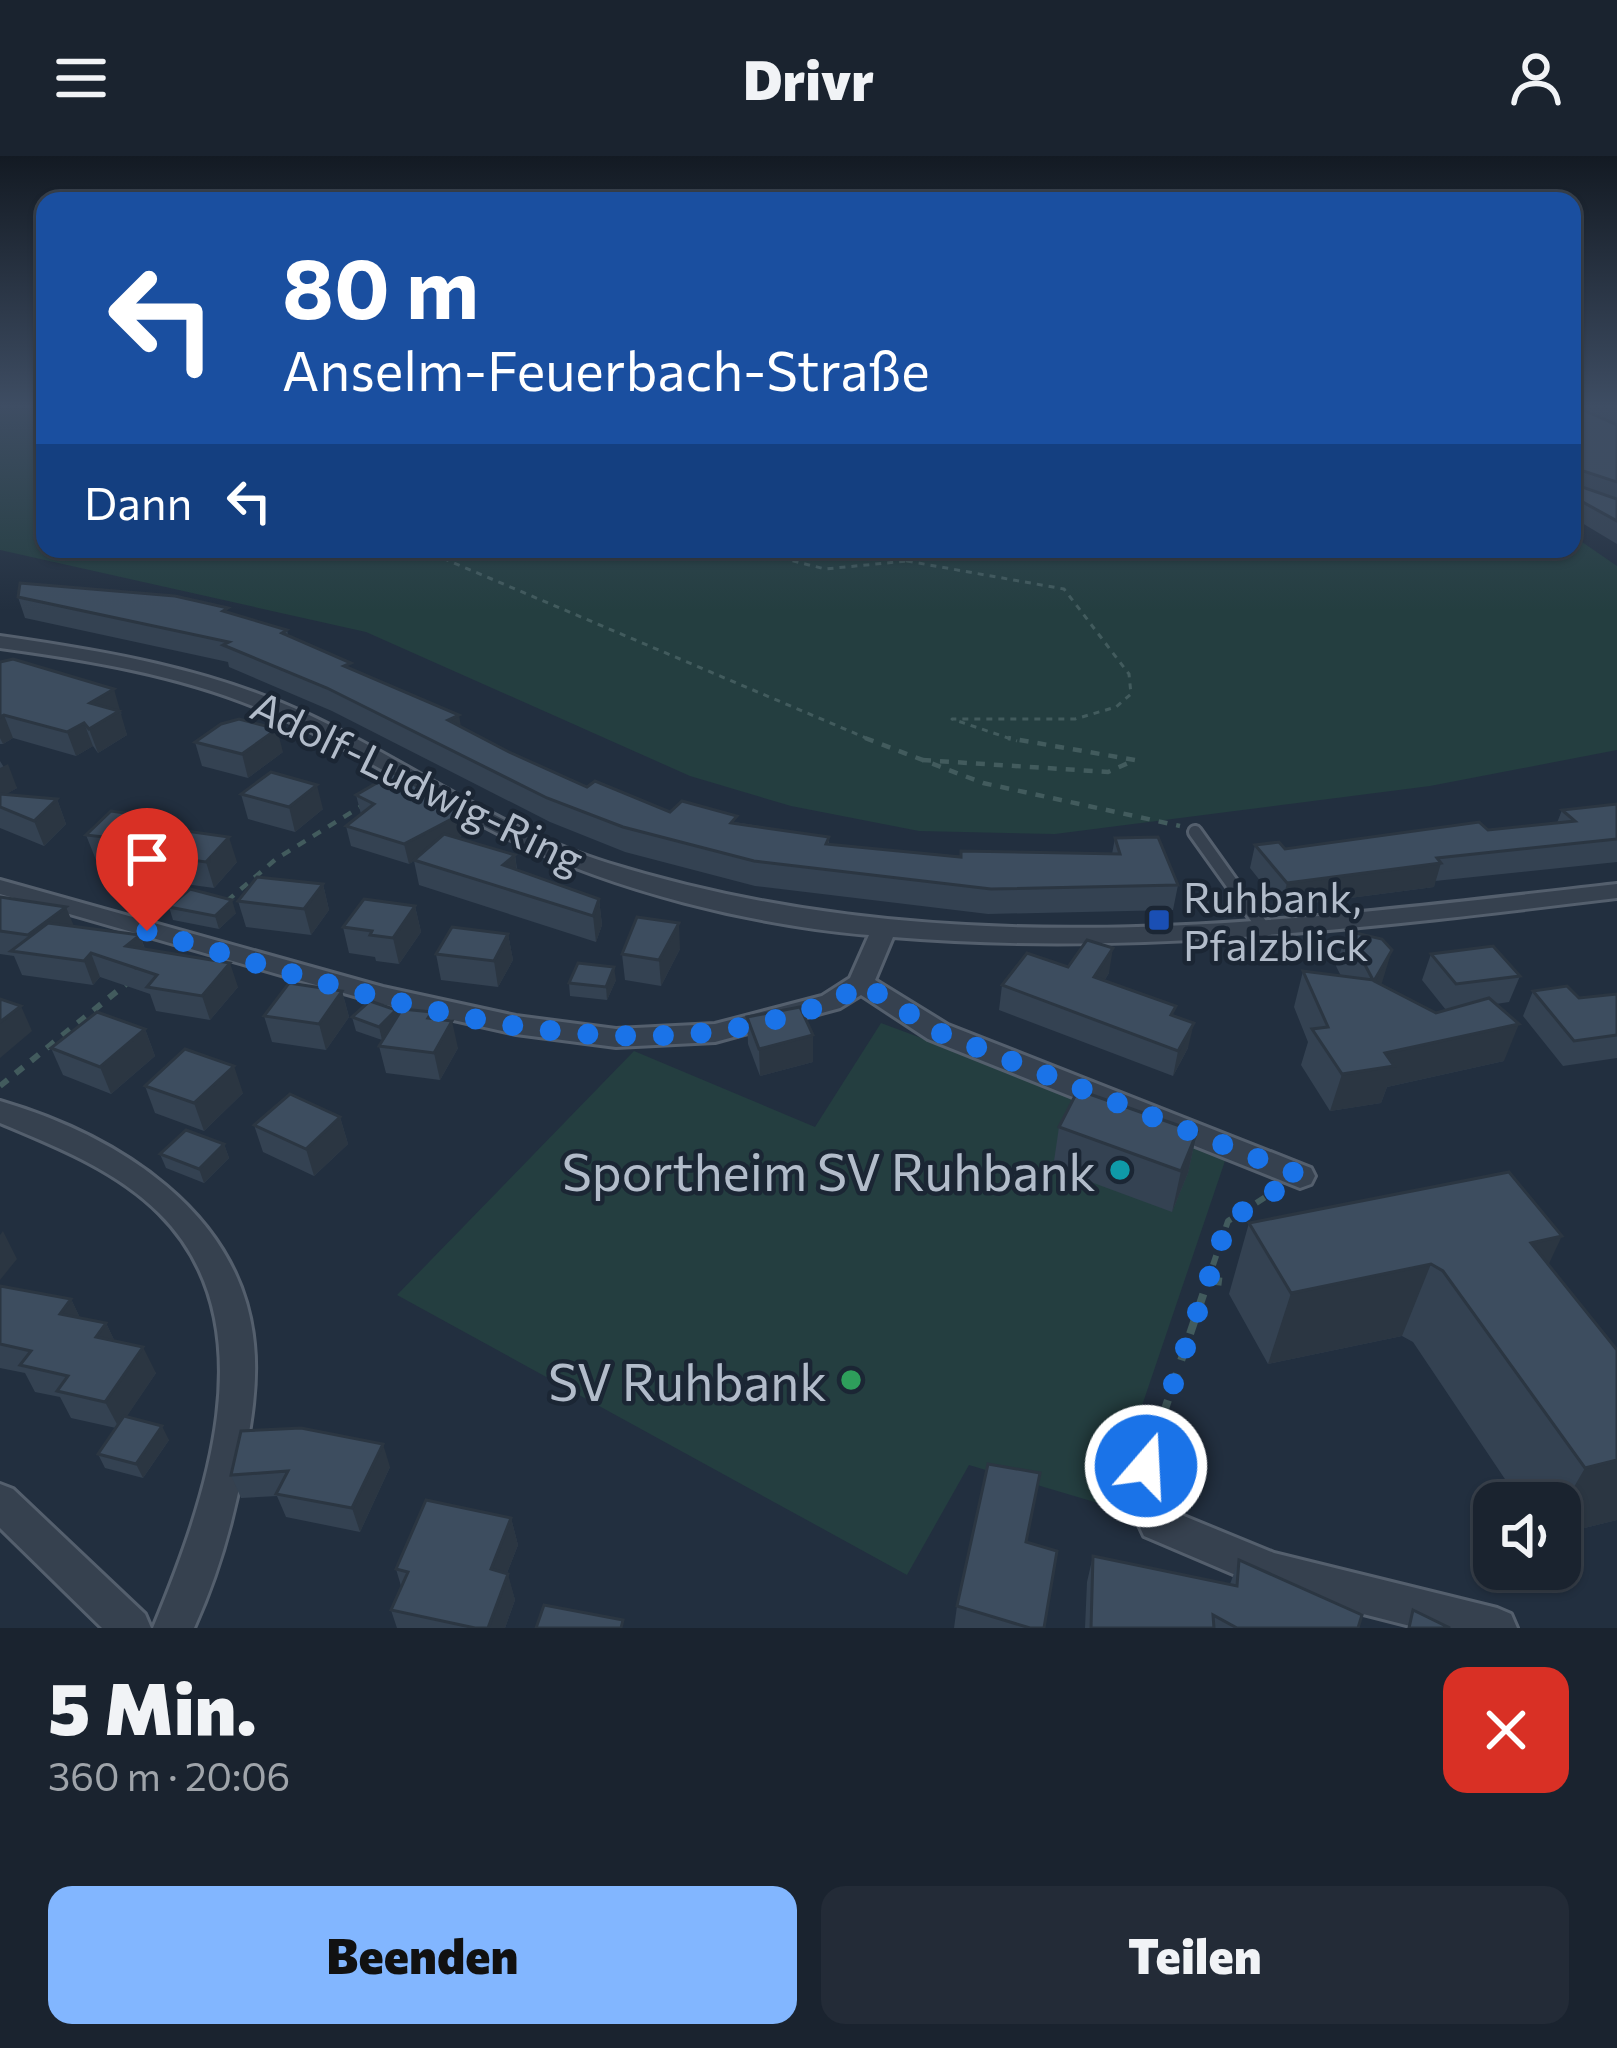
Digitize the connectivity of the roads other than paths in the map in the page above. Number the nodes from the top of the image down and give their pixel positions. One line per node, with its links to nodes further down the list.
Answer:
1 (0, 642): 5 (street, Adolf-Ludwig-Ring)
2 (1195, 832): 6 (lane)
3 (0, 887): 7 (street)
4 (1617, 891): 6 (street, Adolf-Ludwig-Ring)
5 (883, 932): 6 (street, Adolf-Ludwig-Ring); 7 (street)
6 (1266, 932)
7 (861, 983): 9 (street)
8 (0, 1111): 13 (street)
9 (1300, 1175)
10 (0, 1502): 12 (street)
11 (1157, 1523): 14 (street)
12 (131, 1628)
13 (173, 1628)
14 (1497, 1628)

